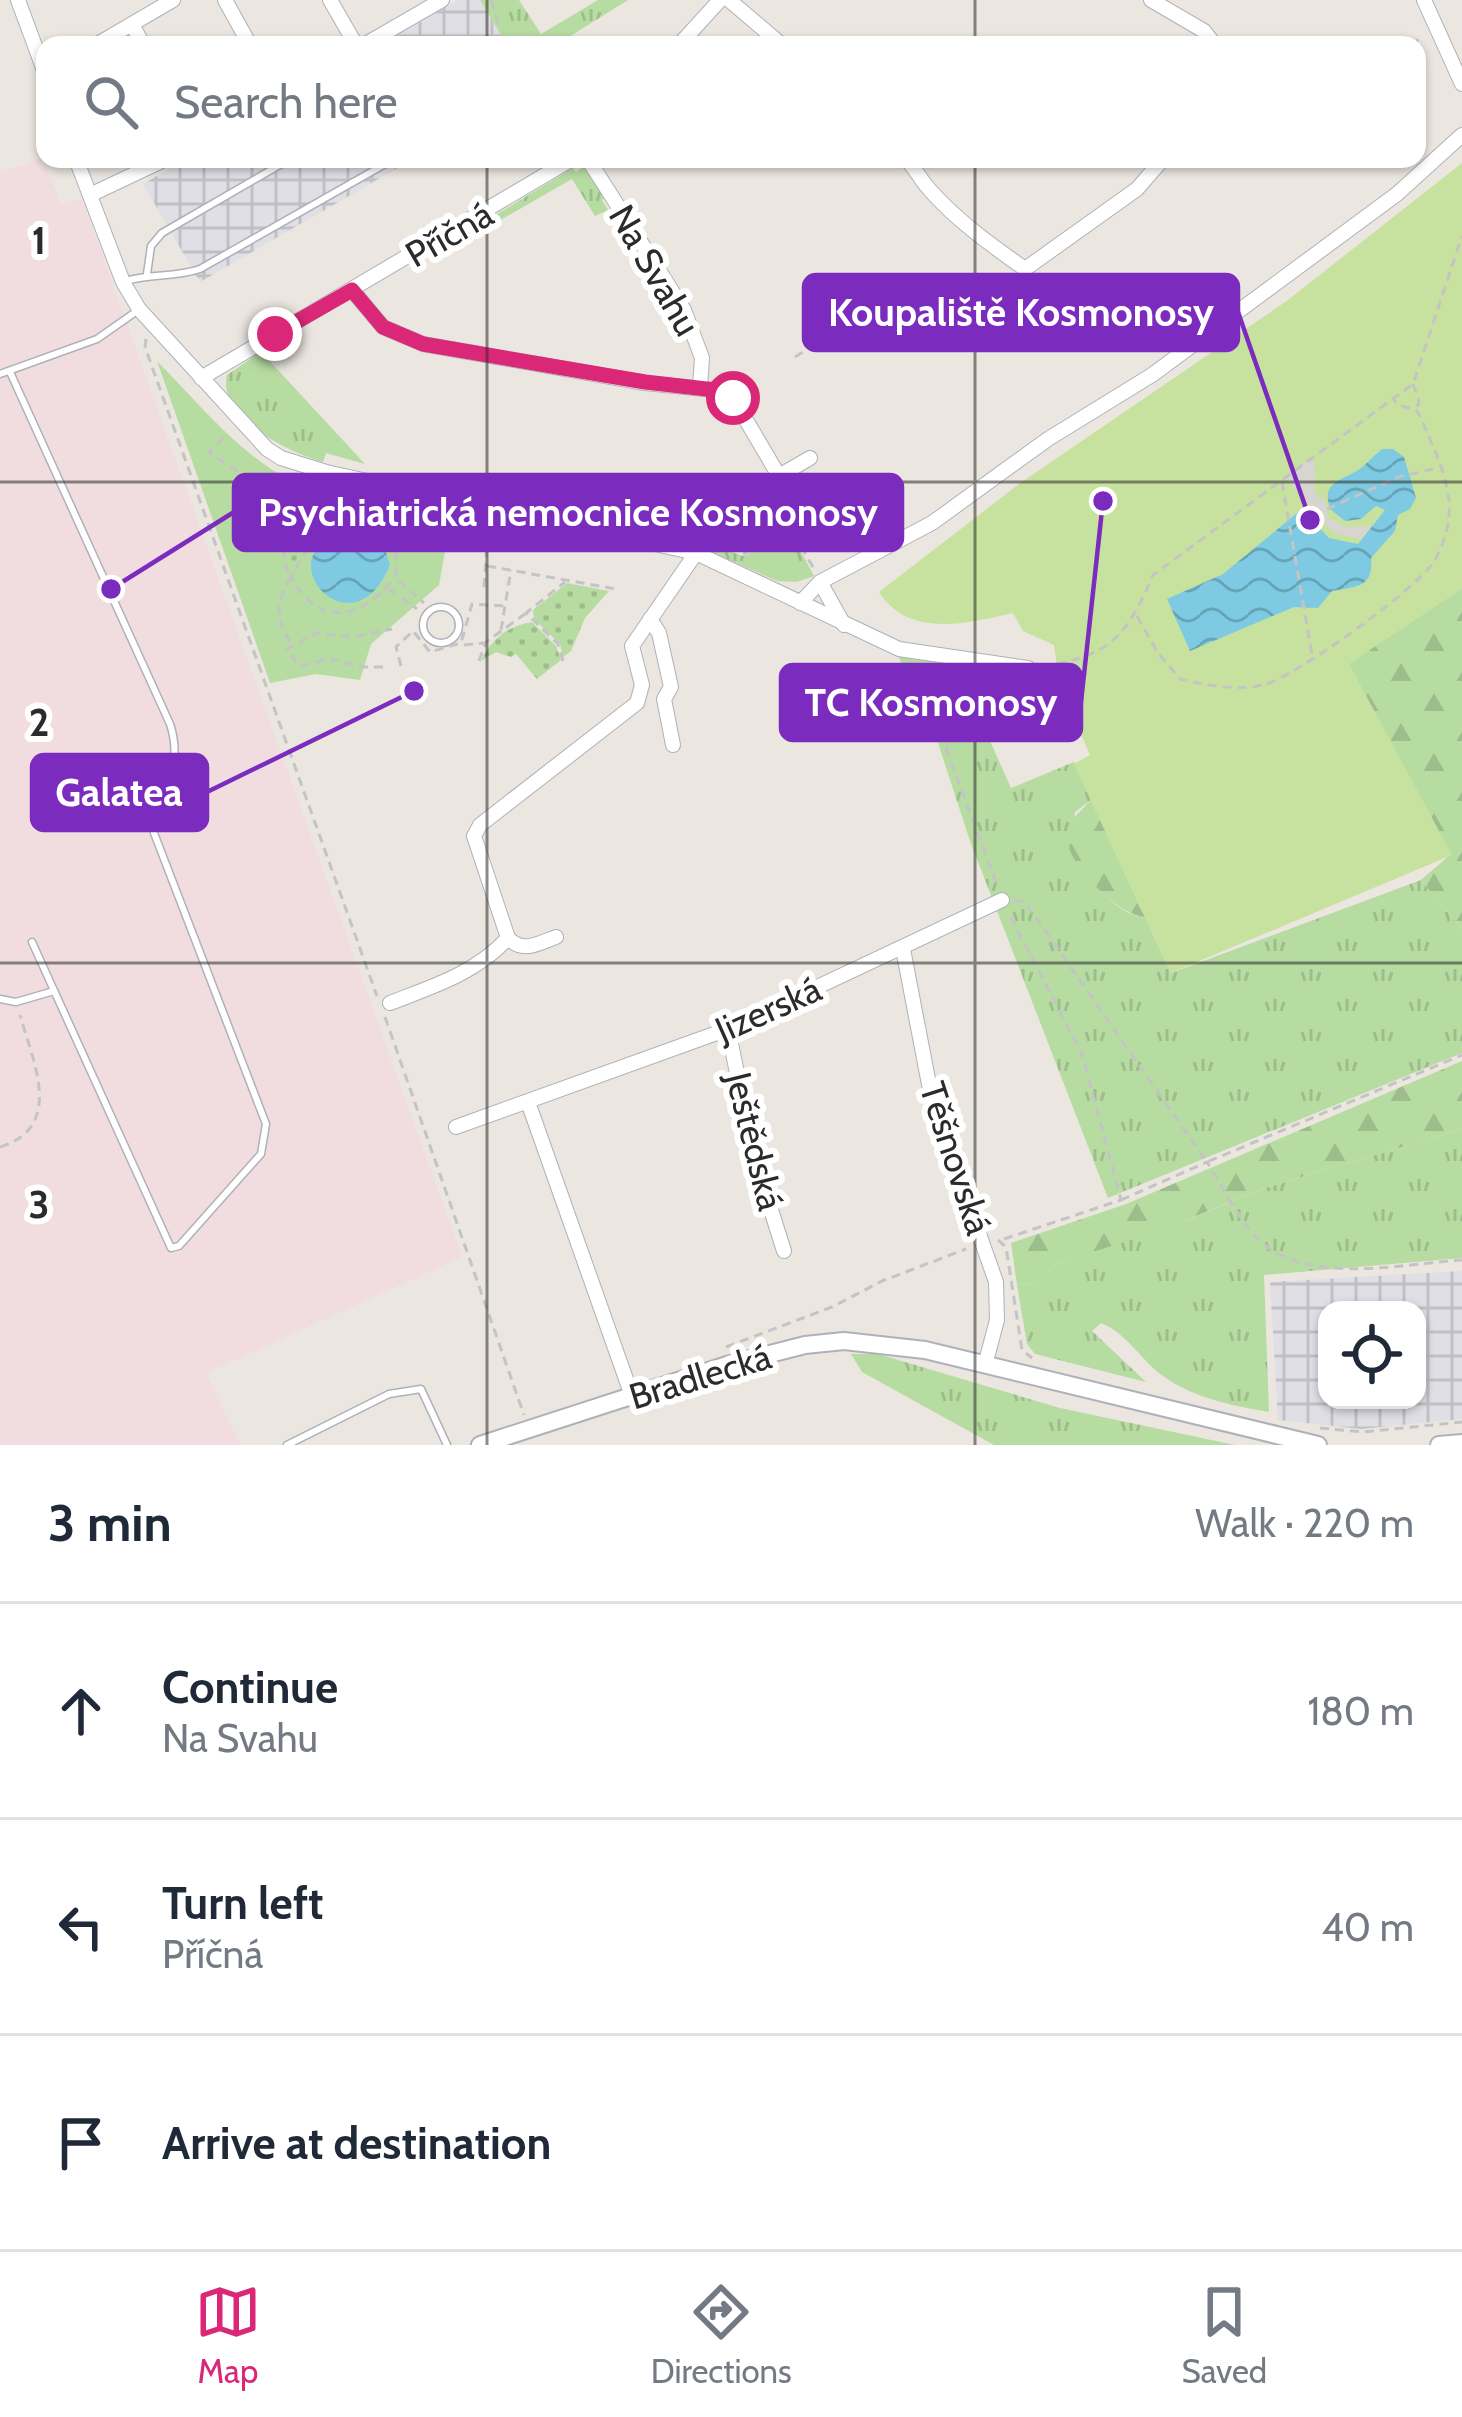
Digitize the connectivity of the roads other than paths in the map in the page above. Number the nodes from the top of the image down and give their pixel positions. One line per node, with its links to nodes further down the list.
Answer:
1 (18, 0): 18 (street)
2 (173, 0): 9 (street)
3 (225, 0): 12 (street)
4 (330, 0): 13 (street)
5 (442, 0): 14 (street)
6 (724, 0): 15 (street); 16 (street)
7 (1150, 0): 17 (street)
8 (1424, 0): 19 (street)
9 (132, 25): 10 (street); 11 (street)
10 (112, 36)
11 (138, 36)
12 (245, 36)
13 (354, 36)
14 (376, 36)
15 (689, 36)
16 (770, 36)
17 (1208, 36)
18 (36, 47)
19 (1462, 84)
20 (1462, 135): 29 (street)
21 (80, 168): 31 (street)
22 (147, 168): 31 (street)
23 (274, 168): 32 (lane)
24 (378, 168): 32 (lane)
25 (557, 168): 34 (street, Příčná)
26 (594, 168): 39 (street, Na Svahu)
27 (916, 168): 28 (street)
28 (1155, 168)
29 (1426, 168)
30 (1426, 168): 42 (street)
31 (90, 195): 33 (street)
32 (147, 274): 33 (lane)
33 (123, 282): 35 (street)
34 (352, 290): 38 (street, Příčná); 39 (street, Na Svahu)
35 (139, 309): 36 (lane); 38 (street)
36 (10, 372): 37 (lane); 54 (lane)
37 (0, 374)
38 (201, 379): 41 (street)
39 (700, 387): 40 (street, Na Svahu)
40 (810, 458)
41 (696, 553): 43 (street); 45 (street)
42 (820, 582): 43 (street); 46 (street)
43 (800, 603): 46 (street)
44 (447, 608): 44 (lane)
45 (650, 619): 48 (street); 50 (street)
46 (844, 625): 47 (street)
47 (1028, 668)
48 (673, 745)
49 (1002, 900): 53 (street, Jizerská)
50 (508, 938): 51 (street); 56 (street)
51 (556, 938)
52 (32, 942): 54 (lane)
53 (903, 949): 57 (street, Jizerská); 61 (street, Těšnovská)
54 (54, 991): 55 (lane)
55 (0, 999)
56 (390, 1003)
57 (728, 1029): 58 (street, Jizerská); 60 (street, Ještědská)
58 (527, 1102): 59 (street, Jizerská); 62 (street)
59 (456, 1127)
60 (784, 1252)
61 (985, 1365): 62 (street, Bradlecká); 63 (street, Bradlecká)
62 (632, 1396): 67 (street, Bradlecká)
63 (1319, 1437)
64 (1462, 1443): 68 (street)
65 (287, 1445): 66 (lane)
66 (447, 1445)
67 (480, 1445)
68 (1439, 1445)

